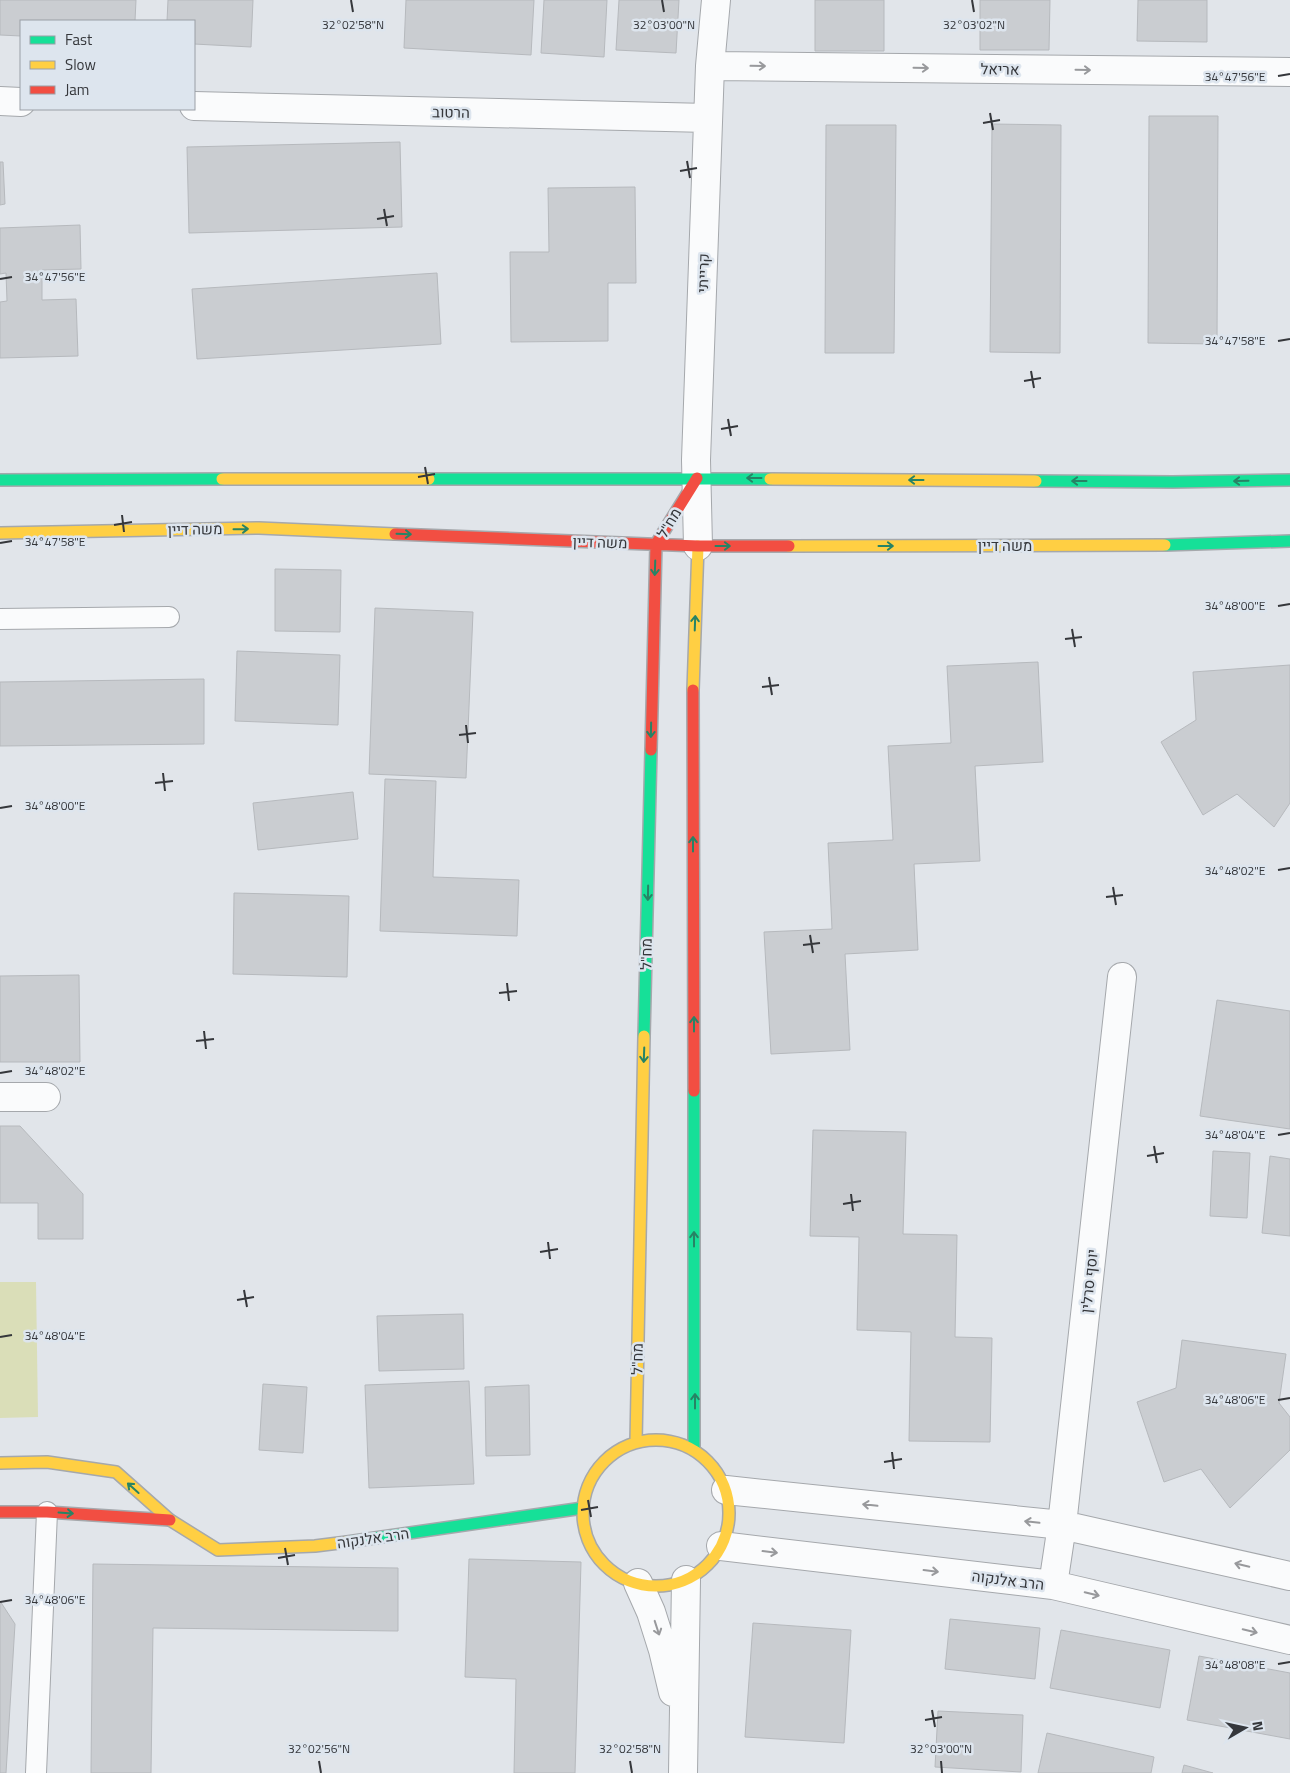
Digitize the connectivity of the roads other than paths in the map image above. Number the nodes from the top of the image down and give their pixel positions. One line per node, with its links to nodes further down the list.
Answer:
1 (716, 0): 2 (street, קרייתי)
2 (710, 66): 3 (street, אריאל, one-way to 3); 7 (street, קרייתי)
3 (1290, 72)
4 (0, 101): 5 (street)
5 (20, 102)
6 (195, 106): 7 (street, הרטוב)
7 (708, 118): 8 (street, קרייתי)
8 (696, 478): 9 (street); 10 (street, one-way to 8); 13 (street, מח"ל); 14 (street, קרייתי)
9 (0, 480)
10 (1290, 480)
11 (0, 533): 13 (street, משה דיין, one-way to 13)
12 (1290, 541): 14 (street, משה דיין, one-way to 12)
13 (656, 544): 14 (street, משה דיין); 20 (street, מח"ל, one-way to 20)
14 (698, 546): 21 (street, one-way to 14)
15 (169, 617): 16 (lane)
16 (0, 619)
17 (1122, 977): 28 (street, יוסף סרלין)
18 (0, 1097): 19 (street)
19 (46, 1098)
20 (636, 1442): 21 (street); 24 (street)
21 (694, 1450): 23 (street)
22 (0, 1463): 27 (street, הרב אלנקוה, one-way to 22)
23 (726, 1490): 28 (street, one-way to 23); 29 (street)
24 (583, 1508): 27 (street, הרב אלנקוה); 32 (street)
25 (0, 1512): 26 (street, הרב אלנקוה)
26 (47, 1512): 27 (street, הרב אלנקוה, one-way to 27); 36 (lane)
27 (170, 1520)
28 (1062, 1525): 30 (street, one-way to 28); 33 (street, יוסף סרלין)
29 (721, 1546): 31 (street); 33 (street, הרב אלנקוה, one-way to 33)
30 (1290, 1576)
31 (686, 1580): 32 (street); 35 (street)
32 (638, 1584): 35 (street, one-way to 35)
33 (1052, 1585): 34 (street, הרב אלנקוה, one-way to 34)
34 (1290, 1640)
35 (683, 1732): 37 (street)
36 (36, 1773)
37 (682, 1773)

